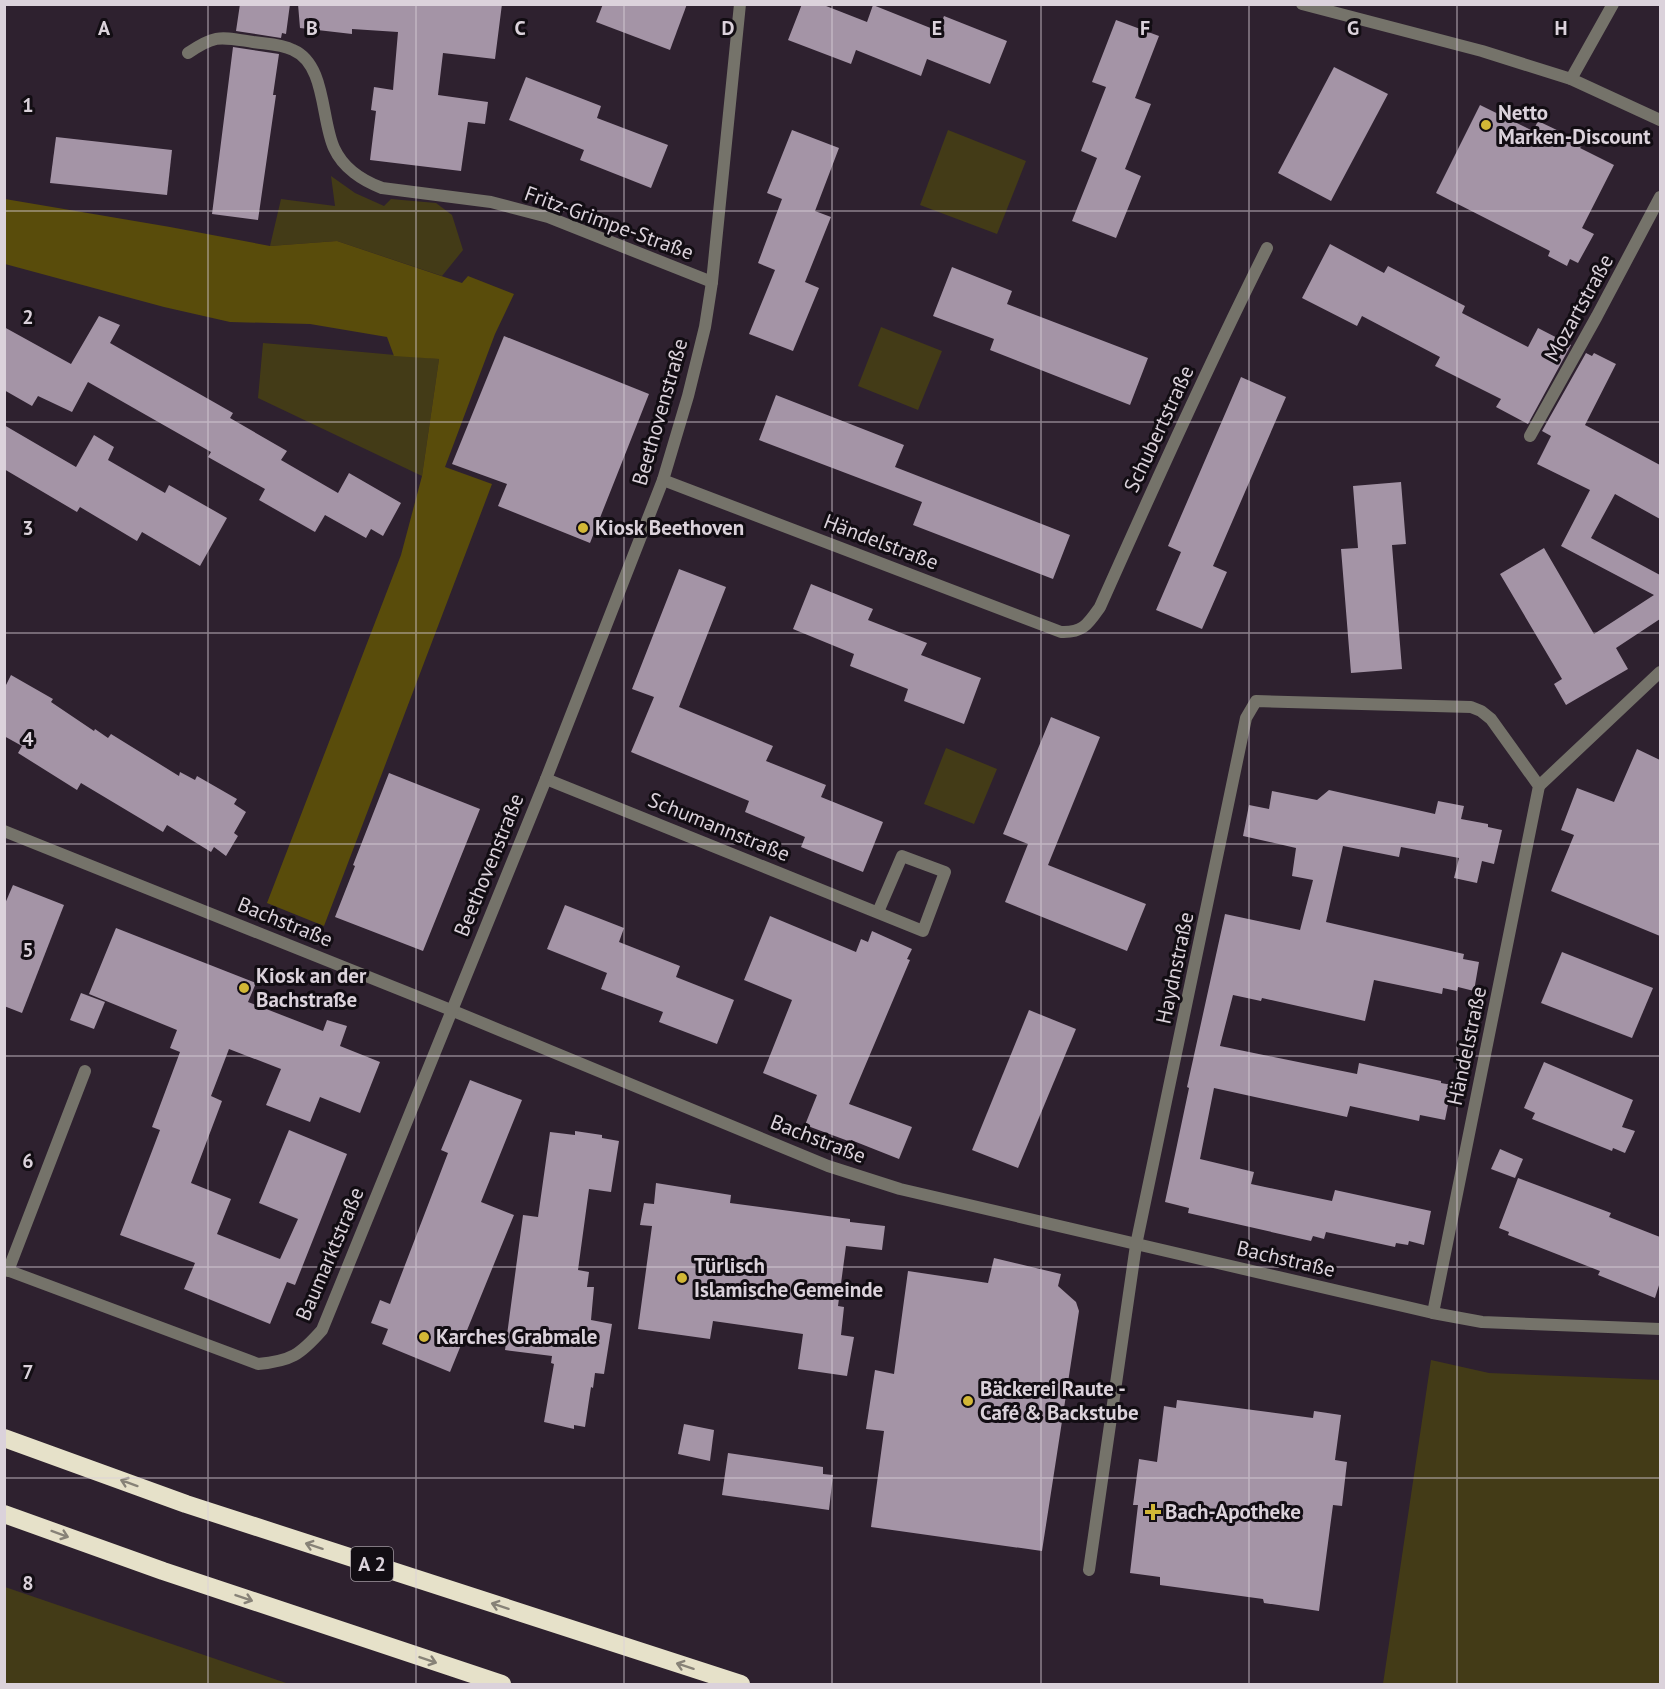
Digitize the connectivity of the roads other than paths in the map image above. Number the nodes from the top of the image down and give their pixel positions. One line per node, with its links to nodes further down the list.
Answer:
1 (740, 4): 9 (street, Beethovenstraße)
2 (1302, 4): 5 (street)
3 (1613, 4): 5 (street)
4 (188, 53): 9 (street, Fritz-Grimpe-Straße)
5 (1571, 79): 6 (street)
6 (1660, 120)
7 (1660, 197): 10 (street, Mozartstraße)
8 (1267, 248): 12 (street, Schubertstraße)
9 (712, 282): 11 (street, Beethovenstraße)
10 (1530, 436)
11 (663, 480): 12 (street, Händelstraße); 14 (street, Beethovenstraße)
12 (1086, 626)
13 (1660, 672): 15 (street)
14 (546, 778): 17 (street, Schumannstraße); 18 (street, Beethovenstraße)
15 (1539, 786): 20 (street, Haydnstraße); 22 (street, Händelstraße)
16 (4, 831): 18 (street, Bachstraße)
17 (878, 912): 17 (street, Schumannstraße)
18 (451, 1010): 20 (street, Bachstraße); 21 (street, Baumarktstraße)
19 (85, 1071): 21 (street, Baumarktstraße)
20 (1136, 1245): 22 (street, Bachstraße); 26 (street, Haydnstraße)
21 (6, 1270)
22 (1432, 1313): 23 (street, Bachstraße)
23 (1660, 1329)
24 (4, 1438): 28 (highway, A 2, one-way to 24)
25 (4, 1514): 27 (highway, one-way to 27)
26 (1089, 1570)
27 (502, 1684)
28 (741, 1684)

